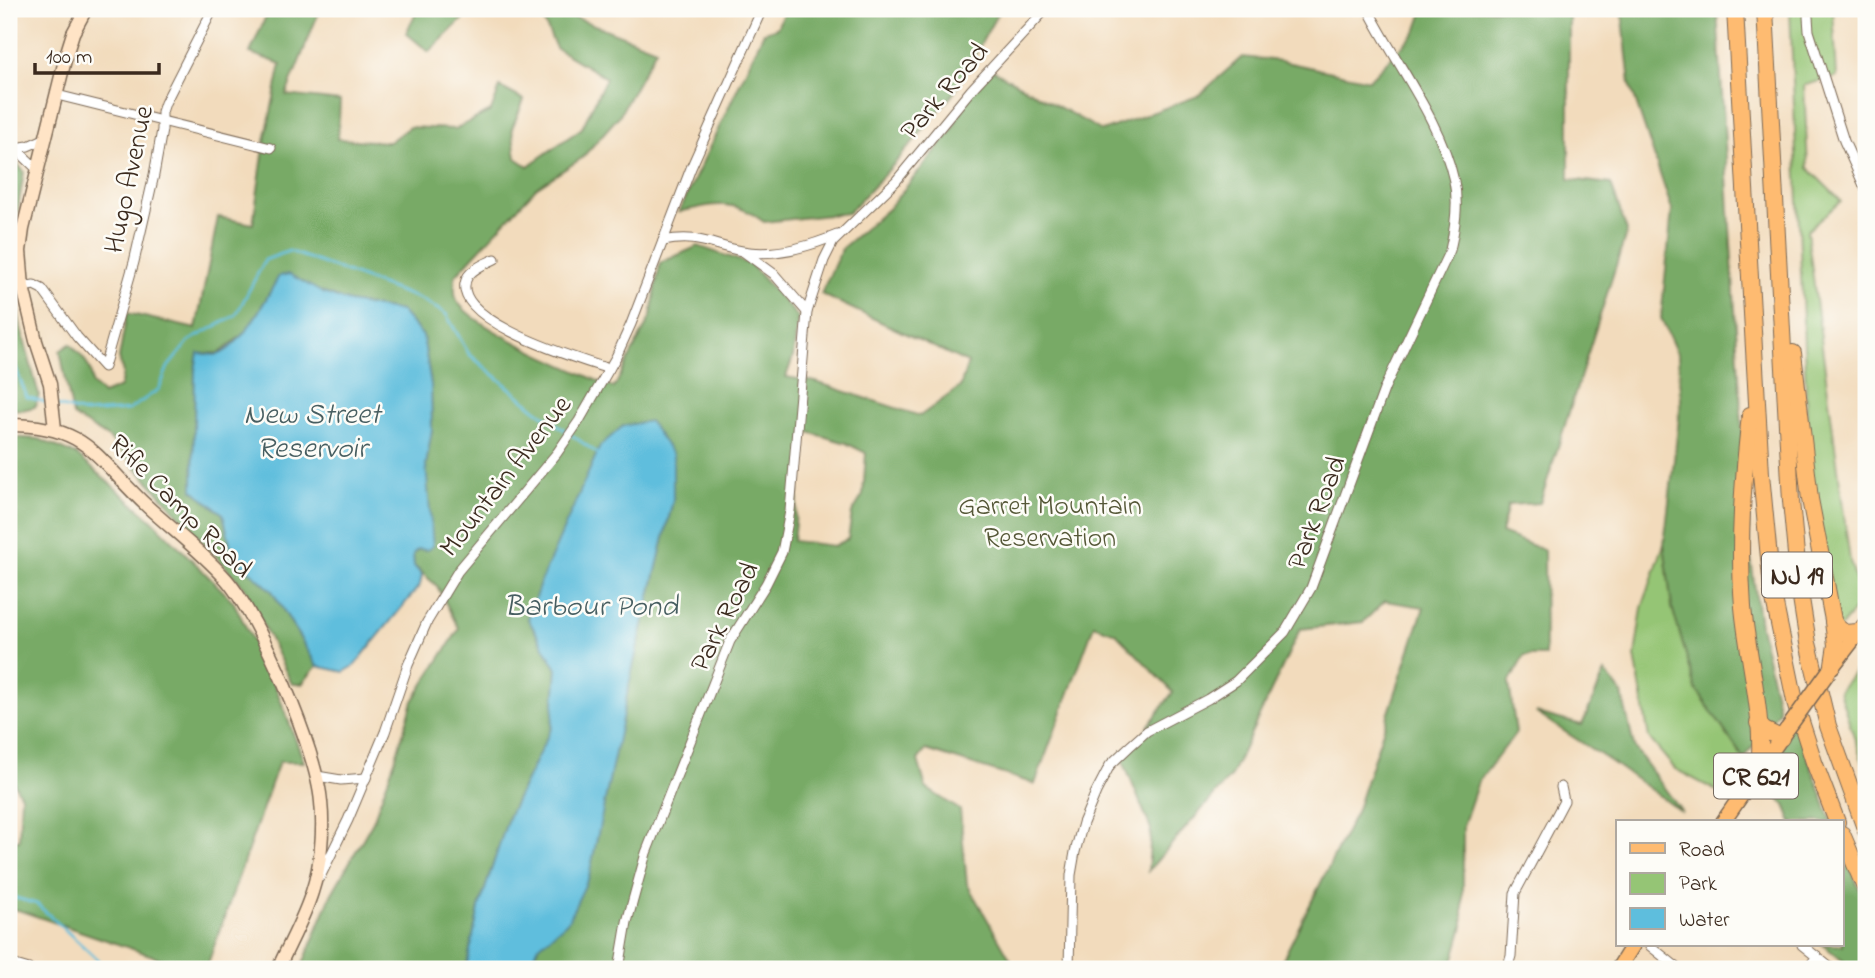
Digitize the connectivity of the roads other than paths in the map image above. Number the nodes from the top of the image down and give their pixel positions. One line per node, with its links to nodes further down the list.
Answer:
1 (86, 9): 11 (street)
2 (213, 9): 12 (street, Hugo Avenue)
3 (762, 9): 19 (street, Mountain Avenue)
4 (1045, 9): 18 (street, Park Road)
5 (1368, 9): 52 (street, Park Road)
6 (1735, 9): 26 (highway, NJ 19)
7 (1765, 9): 10 (highway, NJ 19)
8 (1774, 9): 10 (highway)
9 (1808, 17): 17 (street)
10 (1768, 57): 23 (highway, NJ 19)
11 (57, 94): 12 (street); 13 (street)
12 (162, 121): 15 (street); 22 (street, Hugo Avenue)
13 (46, 138): 14 (street); 16 (street)
14 (12, 145): 16 (street)
15 (271, 148)
16 (38, 170): 22 (street)
17 (1866, 190)
18 (845, 231): 20 (street, Park Road); 24 (street, Park Road)
19 (663, 241): 20 (street, Park Road); 25 (street, Mountain Avenue)
20 (744, 252): 24 (street, Park Road)
21 (495, 259): 25 (street)
22 (23, 286): 28 (street)
23 (1780, 309): 29 (highway); 40 (highway, NJ 19)
24 (807, 312): 51 (street, Park Road)
25 (609, 369): 36 (street, Mountain Avenue)
26 (1755, 373): 32 (highway); 39 (highway, NJ 19)
27 (9, 425): 28 (street)
28 (55, 429): 35 (street, Rifle Camp Road)
29 (1833, 620): 30 (highway); 31 (highway)
30 (1862, 627): 31 (main road, CR 621)
31 (1831, 668): 33 (main road, CR 621, bridge)
32 (1758, 723): 33 (highway); 34 (highway)
33 (1784, 733): 34 (main road, CR 621)
34 (1759, 772): 38 (main road, CR 621)
35 (317, 776): 36 (street); 43 (street, Rifle Camp Road)
36 (366, 778): 43 (street, Mountain Avenue)
37 (1561, 787): 53 (street)
38 (1724, 820)
39 (1836, 820)
40 (1866, 831)
41 (1843, 836): 42 (highway)
42 (1866, 890)
43 (313, 891): 50 (street, Rifle Camp Road)
44 (1632, 946): 54 (main road)
45 (1650, 946): 55 (street)
46 (1803, 946): 47 (street)
47 (1816, 957): 56 (street); 57 (street)
48 (11, 969): 49 (street)
49 (29, 969)
50 (278, 969)
51 (619, 969)
52 (1069, 969)
53 (1507, 969)
54 (1618, 969)
55 (1679, 969)
56 (1807, 969)
57 (1832, 969)

